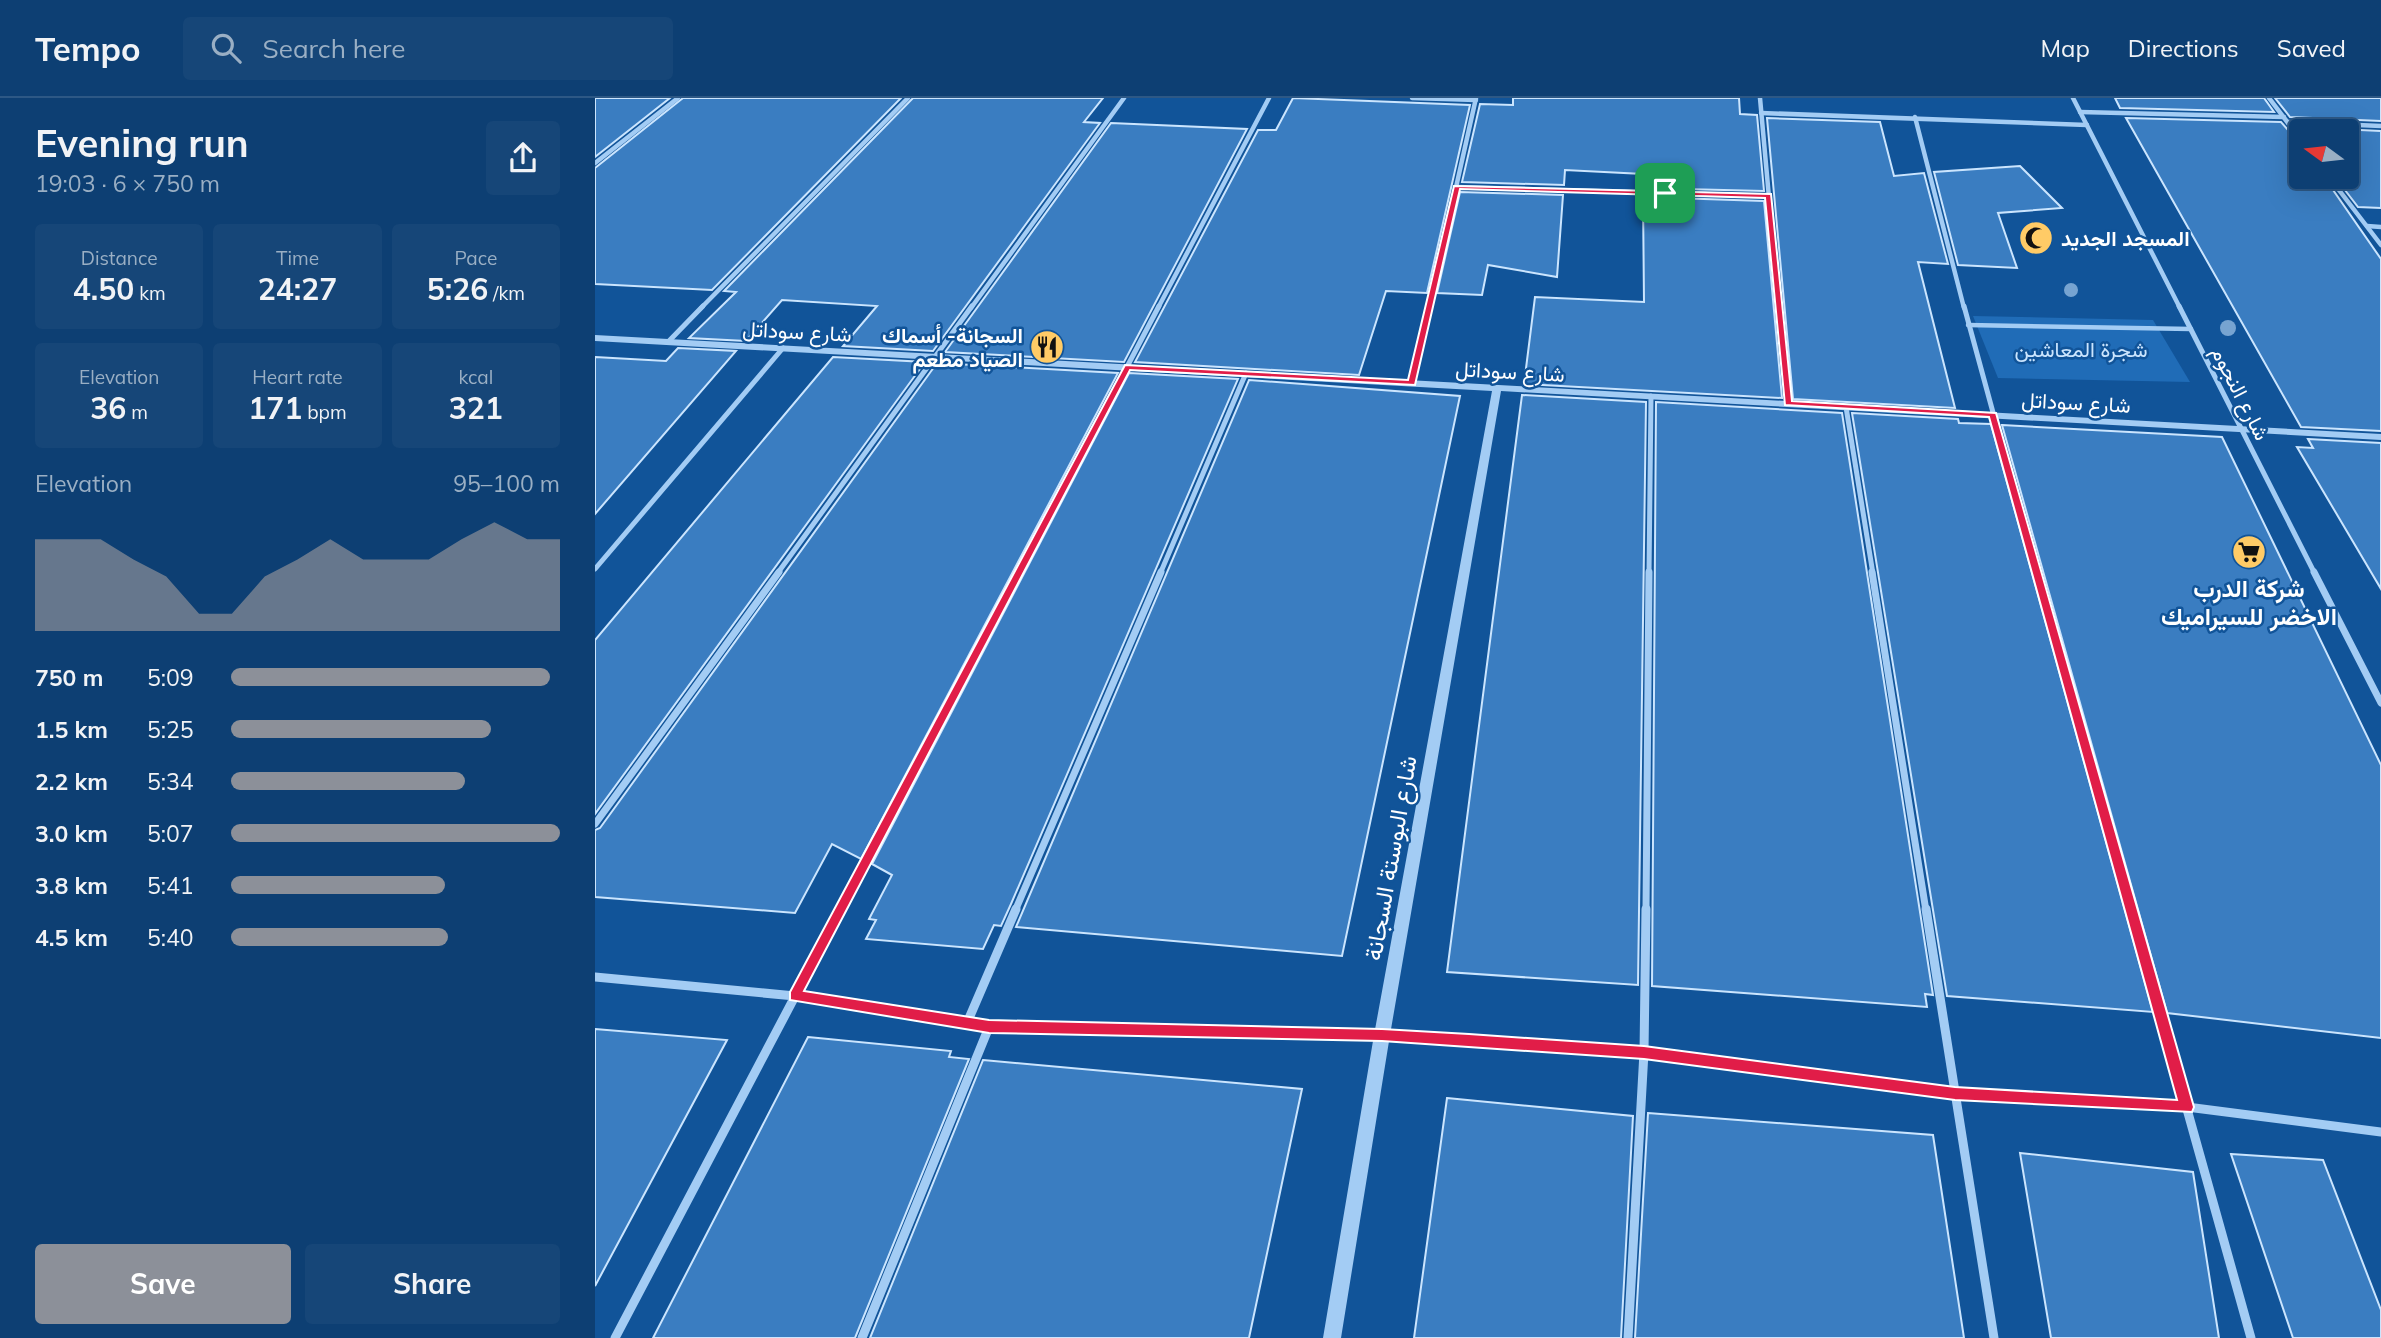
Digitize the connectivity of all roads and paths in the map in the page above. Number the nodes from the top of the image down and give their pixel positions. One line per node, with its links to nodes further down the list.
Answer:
1 (678, 98): 17 (street)
2 (908, 98): 27 (street)
3 (1124, 98): 29 (street)
4 (1269, 98): 30 (street)
5 (1412, 98): 9 (street)
6 (1760, 98): 11 (street)
7 (2073, 98): 10 (street, شارع النجوم)
8 (2269, 98): 13 (street)
9 (1476, 99): 18 (street)
10 (2080, 112): 13 (street); 15 (street, شارع النجوم)
11 (1761, 113): 12 (street); 20 (street)
12 (1915, 117): 15 (street); 24 (street)
13 (2284, 117): 14 (street)
14 (2288, 122): 16 (street)
15 (2087, 125): 25 (street, شارع النجوم)
16 (2381, 126)
17 (595, 163)
18 (1457, 187): 20 (street); 32 (street)
19 (2338, 189): 21 (street)
20 (1769, 196): 35 (street)
21 (2367, 226): 22 (street); 23 (street)
22 (2381, 227)
23 (2381, 245)
24 (1968, 325): 25 (lane); 37 (street)
25 (2190, 329): 38 (street, شارع النجوم)
26 (595, 338): 27 (street, شارع سوداتل)
27 (669, 342): 28 (street, شارع سوداتل)
28 (783, 348): 29 (street, شارع سوداتل); 40 (street)
29 (935, 356): 30 (street, شارع سوداتل); 42 (street)
30 (1128, 367): 31 (street, شارع سوداتل); 44 (street)
31 (1246, 373): 32 (street, شارع سوداتل); 45 (street)
32 (1412, 383): 33 (street, شارع سوداتل)
33 (1497, 387): 34 (street, شارع سوداتل); 47 (street, شارع البوستة السجانة)
34 (1651, 396): 35 (street, شارع سوداتل); 48 (street)
35 (1788, 404): 36 (street, شارع سوداتل)
36 (1846, 407): 37 (street, شارع سوداتل); 49 (street)
37 (1992, 415): 38 (street, شارع سوداتل); 50 (street)
38 (2242, 429): 39 (street, شارع سوداتل); 41 (street, شارع النجوم)
39 (2381, 436)
40 (595, 569)
41 (2381, 703)
42 (595, 824)
43 (595, 977): 44 (street)
44 (795, 996): 45 (street); 52 (street)
45 (967, 1023): 46 (street)
46 (989, 1027): 47 (street); 53 (street)
47 (1382, 1035): 48 (street); 54 (street, شارع البوستة السجانة)
48 (1644, 1052): 49 (street); 55 (street)
49 (1955, 1093): 50 (street); 56 (street)
50 (2186, 1107): 51 (street); 57 (street)
51 (2381, 1132)
52 (615, 1338)
53 (862, 1338)
54 (1332, 1338)
55 (1628, 1338)
56 (1994, 1338)
57 (2251, 1338)

